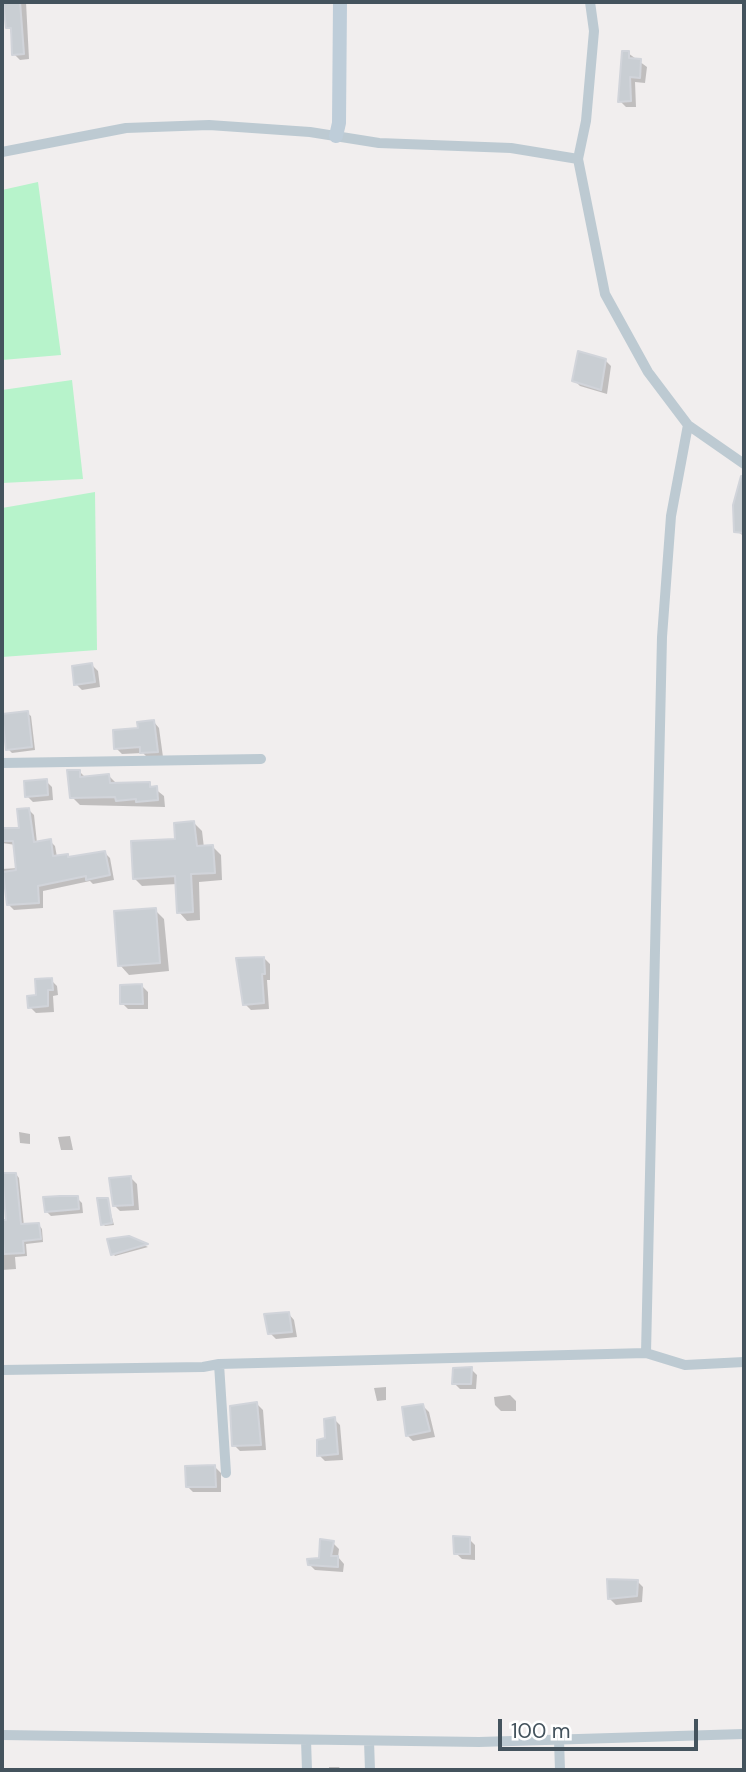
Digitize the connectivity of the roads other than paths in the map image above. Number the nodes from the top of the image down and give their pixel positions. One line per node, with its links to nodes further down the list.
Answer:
1 (340, 2): 3 (street)
2 (590, 2): 5 (street)
3 (336, 136): 4 (street); 5 (street)
4 (2, 152)
5 (578, 159): 6 (street)
6 (688, 425): 7 (street); 10 (street)
7 (744, 464)
8 (261, 759): 9 (street)
9 (2, 763)
10 (646, 1353): 11 (street); 12 (street)
11 (744, 1362)
12 (219, 1364): 13 (street); 14 (street)
13 (2, 1370)
14 (226, 1473)
15 (744, 1734): 18 (street)
16 (2, 1735): 17 (street)
17 (306, 1740): 19 (street); 20 (street)
18 (559, 1740): 19 (street); 22 (street)
19 (369, 1741): 21 (street)
20 (307, 1770)
21 (370, 1770)
22 (560, 1770)

